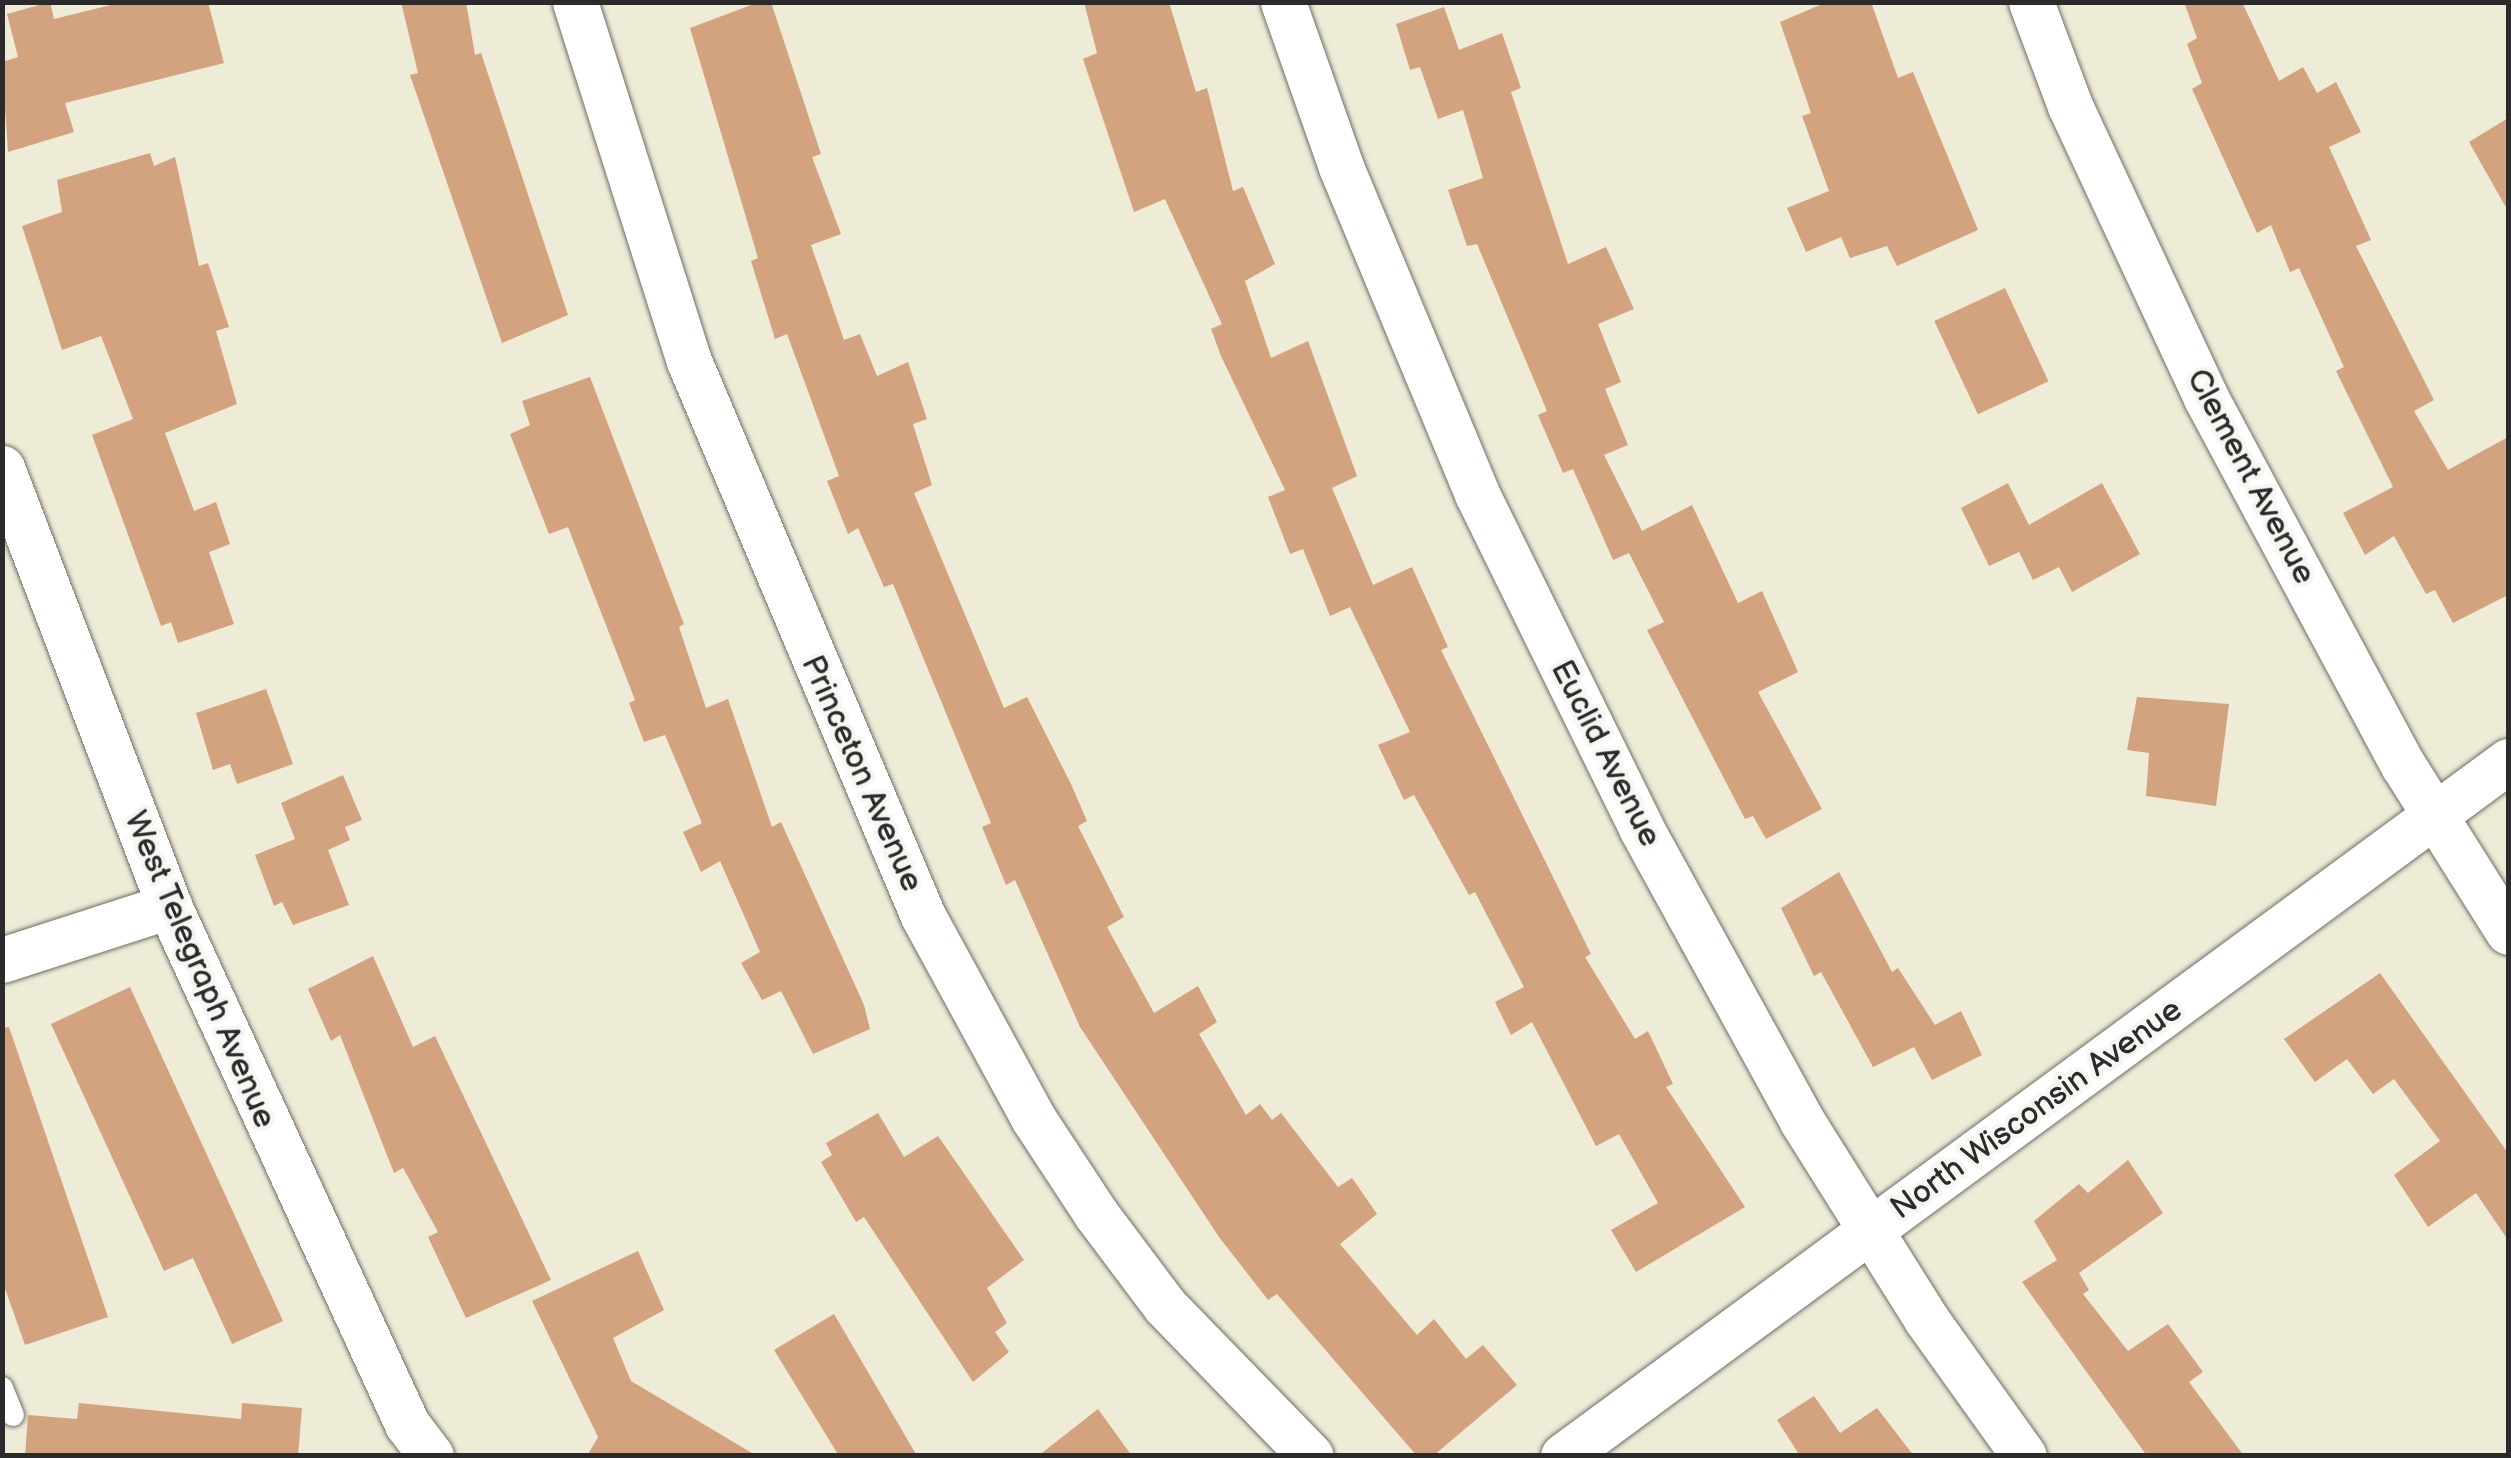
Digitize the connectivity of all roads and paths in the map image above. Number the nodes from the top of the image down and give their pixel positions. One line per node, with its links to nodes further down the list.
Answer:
1 (575, 2): 15 (street, Princeton Avenue)
2 (1282, 2): 10 (street, Euclid Avenue)
3 (2031, 2): 6 (street, Clement Avenue)
4 (2, 468): 7 (street, West Telegraph Avenue)
5 (2508, 761): 6 (street, North Wisconsin Avenue)
6 (2434, 817): 8 (street, Clement Avenue); 10 (street, North Wisconsin Avenue)
7 (169, 906): 9 (street); 14 (street, West Telegraph Avenue)
8 (2508, 932)
9 (2, 960)
10 (1872, 1234): 13 (street, North Wisconsin Avenue); 16 (street, Euclid Avenue)
11 (2, 1388): 12 (lane)
12 (13, 1415)
13 (1573, 1453)
14 (431, 1456)
15 (1312, 1456)
16 (2024, 1456)

